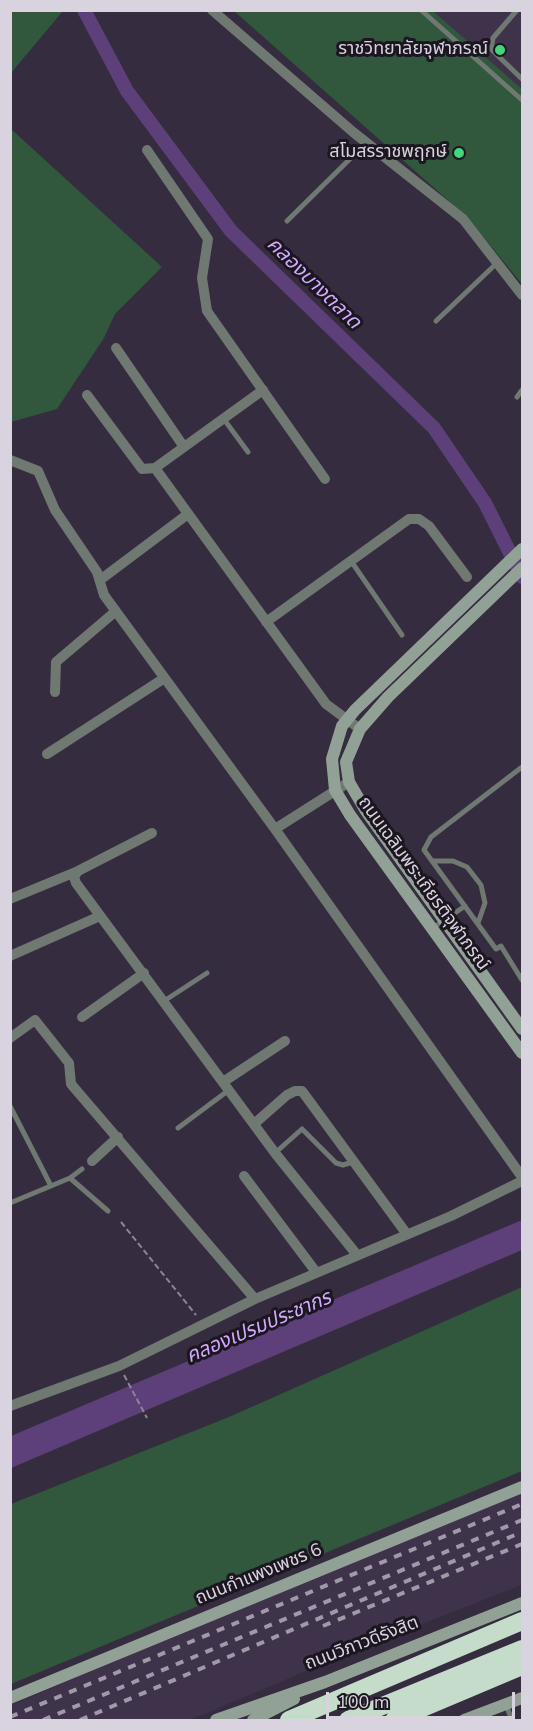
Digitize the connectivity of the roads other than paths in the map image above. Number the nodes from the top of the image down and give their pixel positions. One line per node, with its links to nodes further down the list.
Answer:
1 (212, 10): 6 (street)
2 (422, 10): 5 (lane)
3 (517, 10): 4 (lane)
4 (522, 79)
5 (522, 100)
6 (366, 143): 8 (lane); 9 (street)
7 (147, 150): 13 (street)
8 (287, 221)
9 (498, 262): 10 (street); 11 (lane)
10 (522, 295)
11 (436, 321)
12 (116, 348): 18 (street)
13 (262, 390): 17 (street); 22 (street)
14 (522, 390): 16 (lane)
15 (87, 394): 21 (street)
16 (517, 397)
17 (223, 418): 18 (street); 19 (lane)
18 (184, 447): 21 (street)
19 (248, 452)
20 (10, 460): 28 (street)
21 (154, 468): 23 (street)
22 (325, 479)
23 (188, 514): 28 (street); 30 (street)
24 (522, 549): 34 (street, ถนนเฉลิมพระเกียรติจุฬาภรณ์)
25 (351, 561): 27 (street); 30 (street); 31 (lane)
26 (522, 568): 35 (street, ถนนเฉลิมพระเกียรติจุฬาภรณ์)
27 (467, 577)
28 (100, 580): 29 (street)
29 (116, 611): 32 (street); 33 (street)
30 (266, 622): 34 (street)
31 (402, 635)
32 (163, 679): 36 (street); 40 (street)
33 (55, 692)
34 (347, 720): 35 (street); 39 (street, ถนนเฉลิมพระเกียรติจุฬาภรณ์)
35 (360, 729): 38 (street, ถนนเฉลิมพระเกียรติจุฬาภรณ์)
36 (47, 754)
37 (522, 767): 42 (lane)
38 (349, 782): 39 (street); 47 (street, ถนนเฉลิมพระเกียรติจุฬาภรณ์)
39 (335, 790): 40 (street); 49 (street, ถนนเฉลิมพระเกียรติจุฬาภรณ์)
40 (275, 829): 71 (street)
41 (152, 833): 43 (street)
42 (434, 861): 45 (lane); 48 (lane)
43 (78, 871): 44 (street); 46 (street)
44 (10, 899)
45 (465, 906): 47 (lane); 48 (lane)
46 (100, 916): 50 (street); 52 (street)
47 (445, 919): 49 (lane); 56 (street, ถนนเฉลิมพระเกียรติจุฬาภรณ์)
48 (478, 922): 53 (lane)
49 (433, 928): 59 (street, ถนนเฉลิมพระเกียรติจุฬาภรณ์)
50 (10, 956)
51 (207, 973): 54 (lane)
52 (144, 974): 54 (street); 55 (street)
53 (522, 980)
54 (164, 1002): 60 (street)
55 (82, 1017)
56 (522, 1029)
57 (10, 1038): 64 (street)
58 (285, 1041): 60 (street)
59 (522, 1053)
60 (226, 1086): 62 (street); 63 (lane)
61 (10, 1106): 72 (lane)
62 (254, 1124): 65 (street); 67 (street)
63 (178, 1128)
64 (118, 1137): 66 (street); 78 (street)
65 (275, 1153): 67 (lane); 76 (street)
66 (92, 1161)
67 (355, 1161): 75 (street)
68 (82, 1169): 70 (lane)
69 (244, 1176): 77 (street)
70 (70, 1178): 72 (lane); 74 (lane)
71 (522, 1179): 75 (street)
72 (51, 1186): 73 (lane)
73 (10, 1203)
74 (108, 1211)
75 (406, 1233): 76 (street)
76 (357, 1255): 77 (street)
77 (316, 1272): 78 (street)
78 (255, 1299): 79 (street)
79 (10, 1406)
80 (522, 1487): 87 (street, ถนนกำแพงเพชร 6)
81 (522, 1603): 86 (street, ถนนวิภาวดีรังสิต)
82 (522, 1621): 93 (highway)
83 (522, 1634): 94 (highway)
84 (522, 1649): 95 (highway)
85 (522, 1666): 96 (highway)
86 (325, 1682): 91 (street, ถนนวิภาวดีรังสิต); 92 (street)
87 (10, 1698)
88 (522, 1698): 89 (street)
89 (506, 1705): 90 (lane); 97 (street)
90 (512, 1719)
91 (216, 1720)
92 (253, 1720)
93 (289, 1720)
94 (318, 1720)
95 (348, 1720)
96 (394, 1720)
97 (464, 1720)

